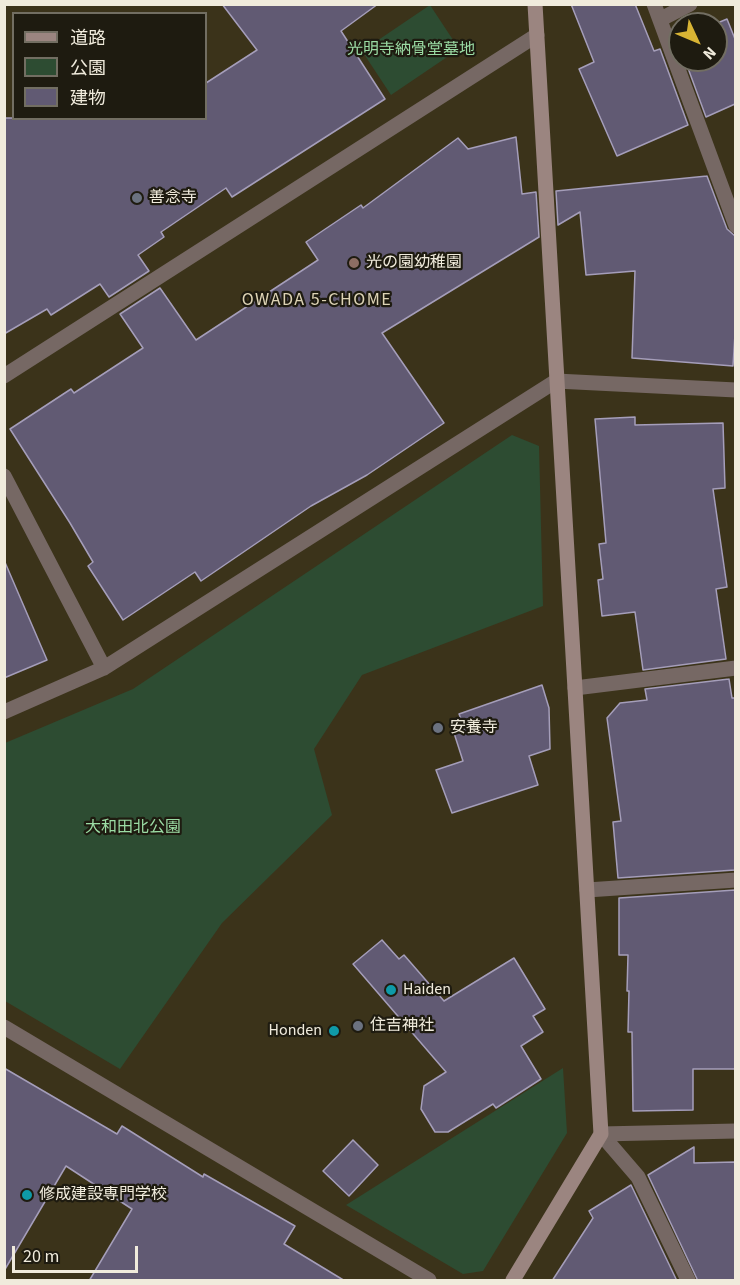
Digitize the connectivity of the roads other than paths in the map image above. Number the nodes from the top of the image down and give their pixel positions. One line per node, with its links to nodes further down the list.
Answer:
1 (535, 4): 4 (street)
2 (690, 4): 3 (street)
3 (657, 12): 5 (street)
4 (537, 35): 6 (street); 7 (street)
5 (735, 226)
6 (4, 376)
7 (556, 381): 8 (street); 10 (street); 12 (street)
8 (735, 390)
9 (4, 476): 10 (street)
10 (104, 668): 13 (street)
11 (735, 668): 12 (street)
12 (575, 688): 15 (street)
13 (4, 712)
14 (735, 880): 15 (street)
15 (587, 891): 18 (street)
16 (4, 1027): 19 (street)
17 (735, 1131): 18 (street)
18 (601, 1134): 20 (street); 21 (street)
19 (429, 1281)
20 (513, 1281)
21 (688, 1281)

